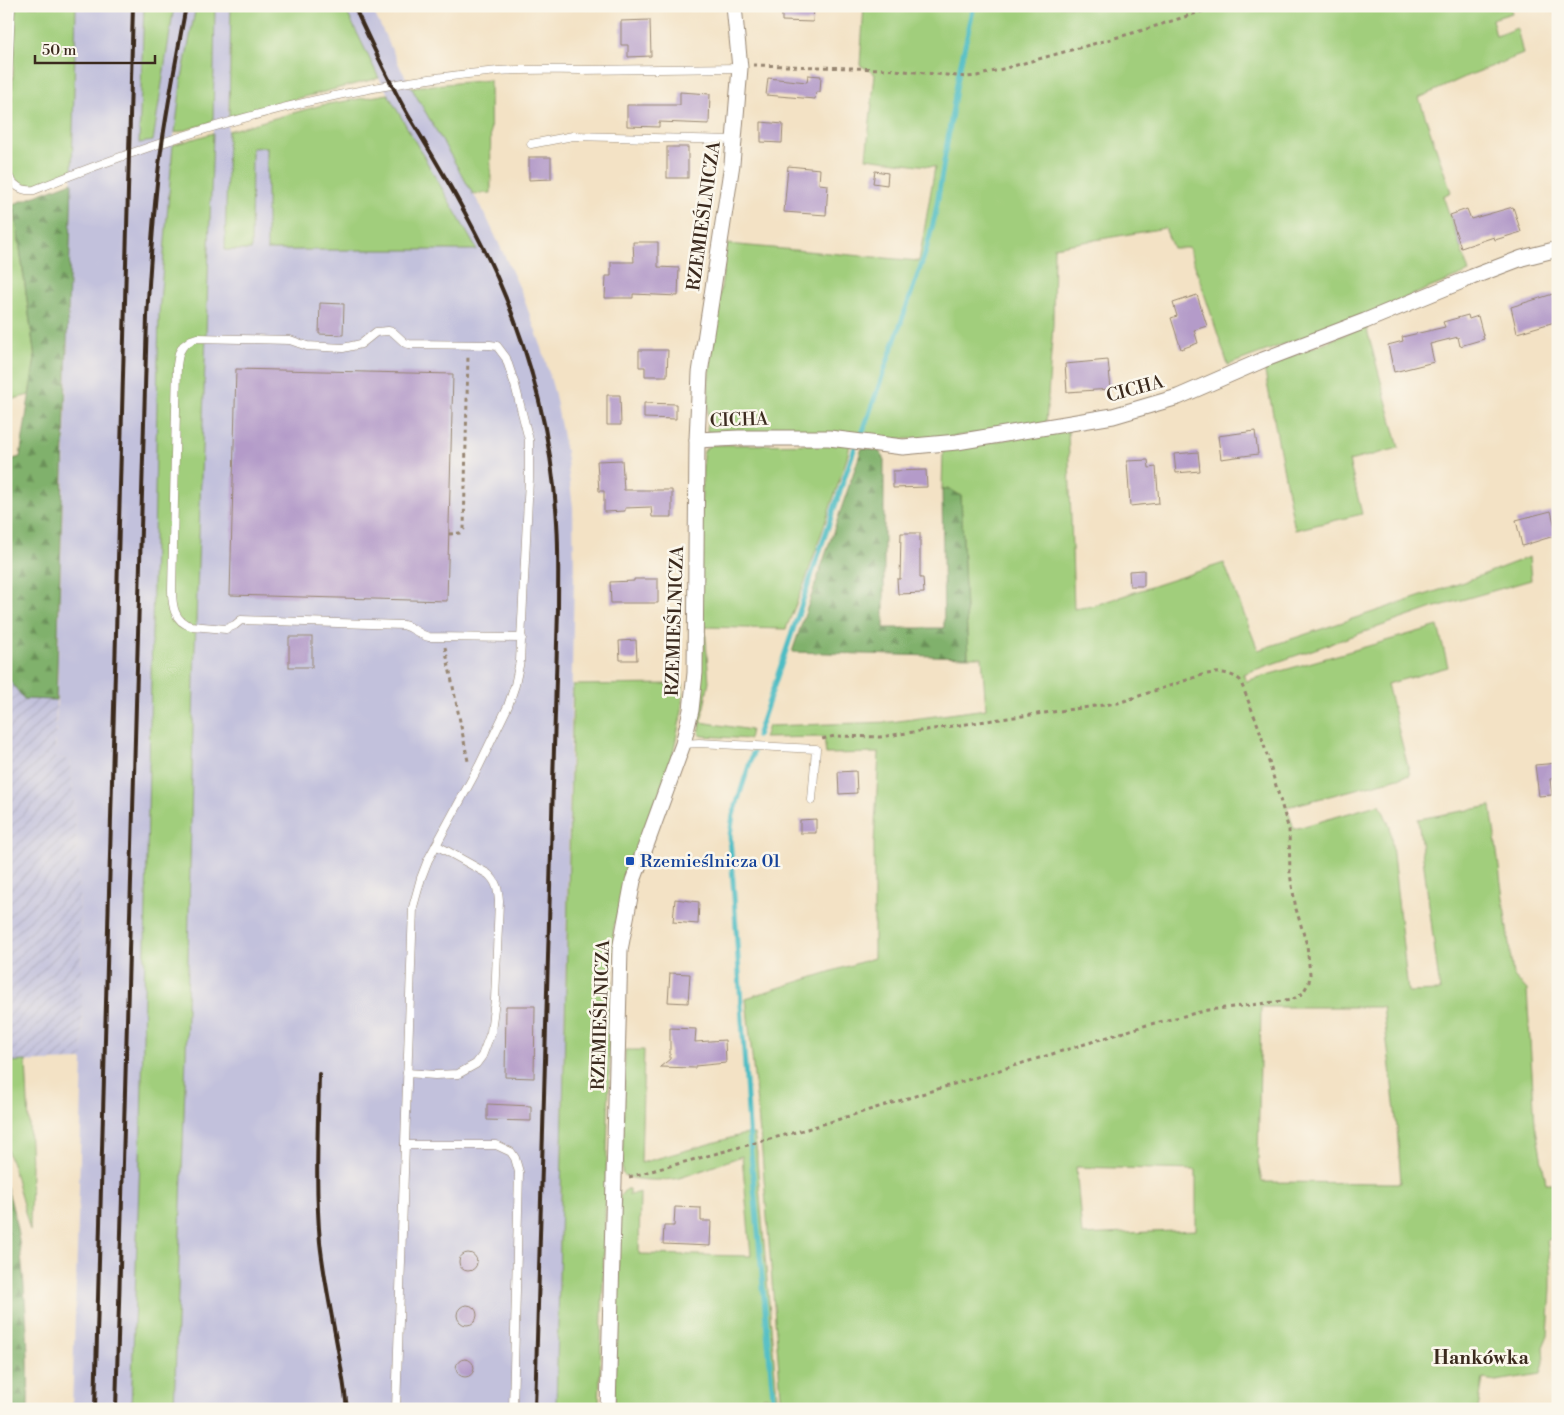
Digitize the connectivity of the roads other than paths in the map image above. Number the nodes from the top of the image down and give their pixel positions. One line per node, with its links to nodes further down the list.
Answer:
1 (12, 6): 4 (lane)
2 (734, 6): 3 (street, RZEMIEŚLNICZA)
3 (740, 66): 5 (street, RZEMIEŚLNICZA); 7 (lane)
4 (6, 127)
5 (734, 140): 6 (lane); 9 (street, RZEMIEŚLNICZA)
6 (531, 144)
7 (6, 172)
8 (1558, 249): 9 (street, CICHA)
9 (696, 440): 11 (street, RZEMIEŚLNICZA)
10 (522, 638): 10 (lane); 13 (lane)
11 (683, 744): 12 (lane); 18 (street, RZEMIEŚLNICZA)
12 (812, 800)
13 (436, 845): 14 (lane); 14 (lane)
14 (407, 1073): 15 (lane)
15 (405, 1145): 16 (lane); 17 (lane)
16 (396, 1409)
17 (513, 1409)
18 (608, 1409)

